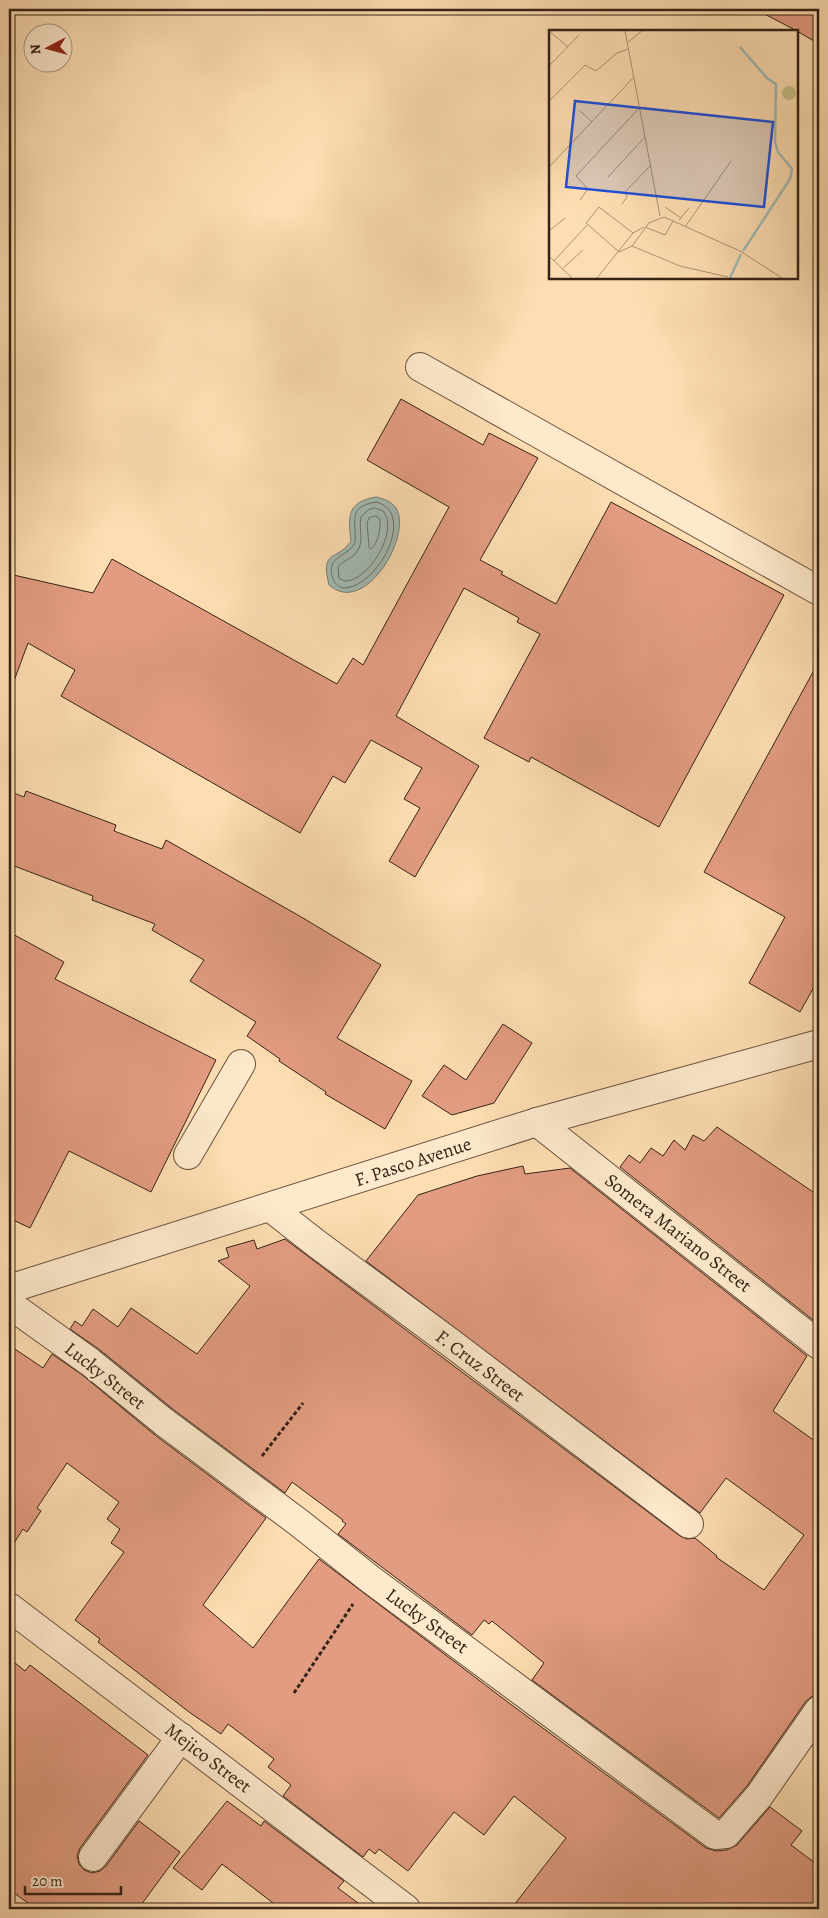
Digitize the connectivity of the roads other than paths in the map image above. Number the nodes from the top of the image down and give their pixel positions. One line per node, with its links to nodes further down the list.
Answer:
1 (420, 367): 2 (street)
2 (819, 591)
3 (819, 1044): 5 (street, F. Pasco Avenue)
4 (240, 1064): 6 (street)
5 (536, 1122): 7 (street, F. Pasco Avenue); 10 (street, Somera Mariano Street)
6 (188, 1155)
7 (271, 1208): 8 (street, F. Pasco Avenue); 11 (street, F. Cruz Street)
8 (9, 1290)
9 (9, 1304): 13 (street, Lucky Street)
10 (819, 1346)
11 (689, 1524)
12 (9, 1607): 14 (street, Mejico Street)
13 (819, 1710)
14 (181, 1737): 15 (street); 16 (street, Mejico Street)
15 (93, 1857)
16 (406, 1909)

